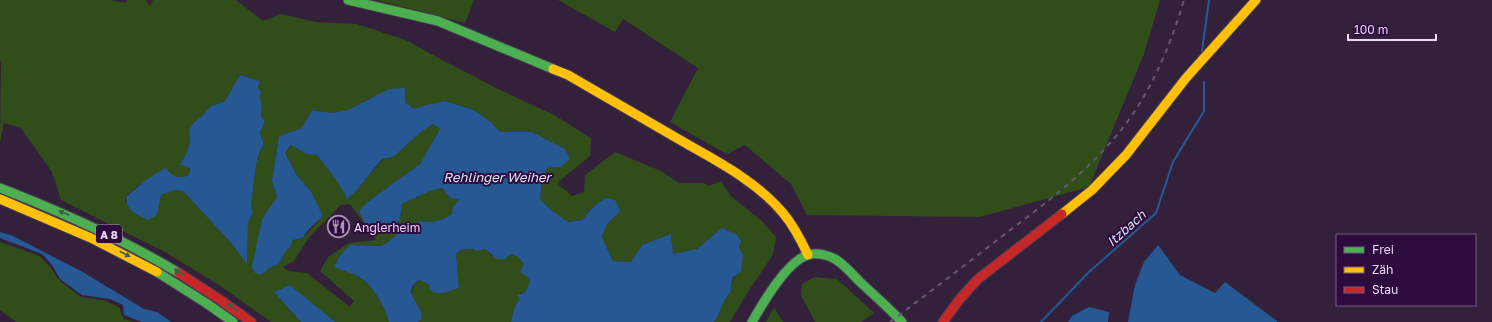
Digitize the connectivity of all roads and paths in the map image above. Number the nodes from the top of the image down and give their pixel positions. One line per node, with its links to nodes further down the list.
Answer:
1 (348, 0): 5 (main road)
2 (1256, 0): 6 (main road)
3 (0, 188): 8 (main road, A 8, one-way to 3)
4 (0, 199): 7 (main road, A 8, one-way to 7)
5 (808, 255): 9 (main road); 10 (main road)
6 (956, 303): 11 (main road); 12 (main road)
7 (233, 322)
8 (251, 322)
9 (752, 322)
10 (902, 322)
11 (934, 322)
12 (943, 322)

